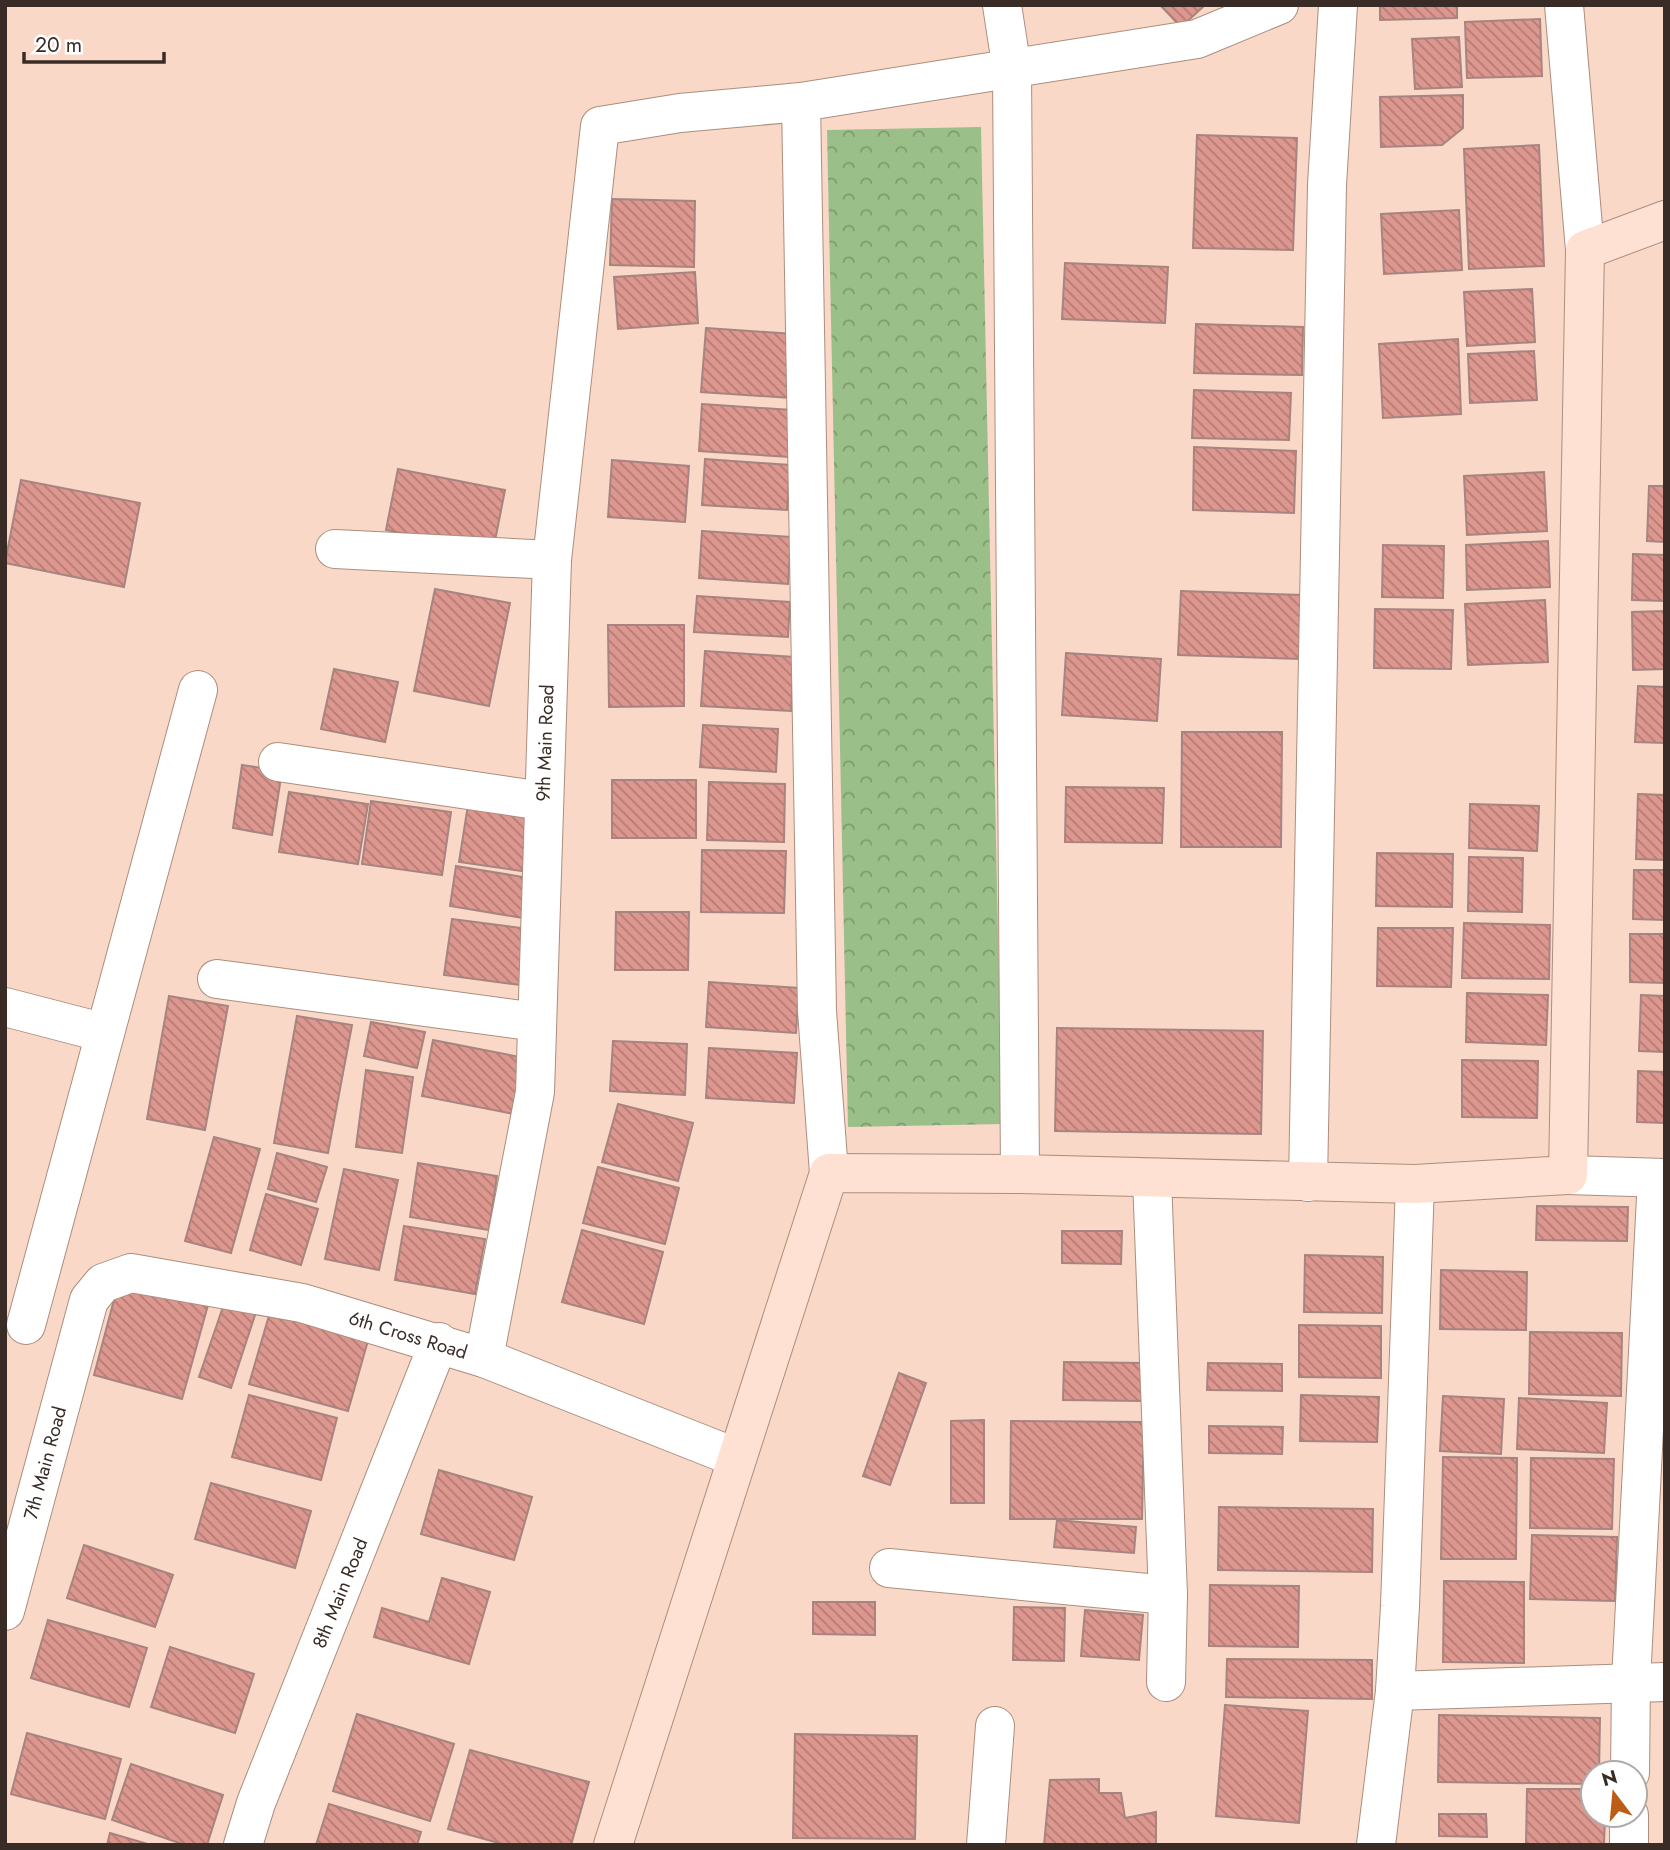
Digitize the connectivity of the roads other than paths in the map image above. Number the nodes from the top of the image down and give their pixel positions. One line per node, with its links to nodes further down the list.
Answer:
1 (1002, 5): 5 (street)
2 (1279, 5): 5 (street)
3 (1338, 5): 23 (street)
4 (1564, 5): 8 (street)
5 (1012, 70): 6 (street); 19 (street)
6 (801, 102): 10 (street, 9th Main Road); 18 (street)
7 (1665, 220): 8 (street)
8 (1586, 250): 20 (street)
9 (335, 549): 10 (street)
10 (552, 560): 13 (street, 9th Main Road)
11 (198, 690): 17 (street)
12 (278, 762): 13 (street)
13 (543, 801): 16 (street, 9th Main Road)
14 (217, 979): 16 (street)
15 (5, 1007): 17 (street)
16 (537, 1022): 28 (street, 9th Main Road)
17 (105, 1034): 26 (street)
18 (829, 1173): 19 (street); 29 (street)
19 (1020, 1174): 22 (street)
20 (1568, 1175): 21 (street); 24 (street)
21 (1661, 1178): 34 (street)
22 (1152, 1179): 23 (street); 31 (street)
23 (1308, 1182): 24 (street)
24 (1415, 1184): 35 (street)
25 (86, 1315): 26 (street); 27 (street, 6th Cross Road); 32 (street, 7th Main Road)
26 (16, 1327)
27 (439, 1342): 28 (street, 6th Cross Road); 38 (street, 8th Main Road)
28 (484, 1358): 29 (street, 6th Cross Road)
29 (737, 1458): 39 (street)
30 (889, 1568): 31 (street)
31 (1168, 1595): 33 (street)
32 (5, 1611)
33 (1166, 1682)
34 (1648, 1682): 35 (street); 37 (street)
35 (1395, 1691): 41 (street)
36 (995, 1727): 40 (street)
37 (1633, 1759)
38 (243, 1845)
39 (612, 1845)
40 (986, 1845)
41 (1376, 1845)

